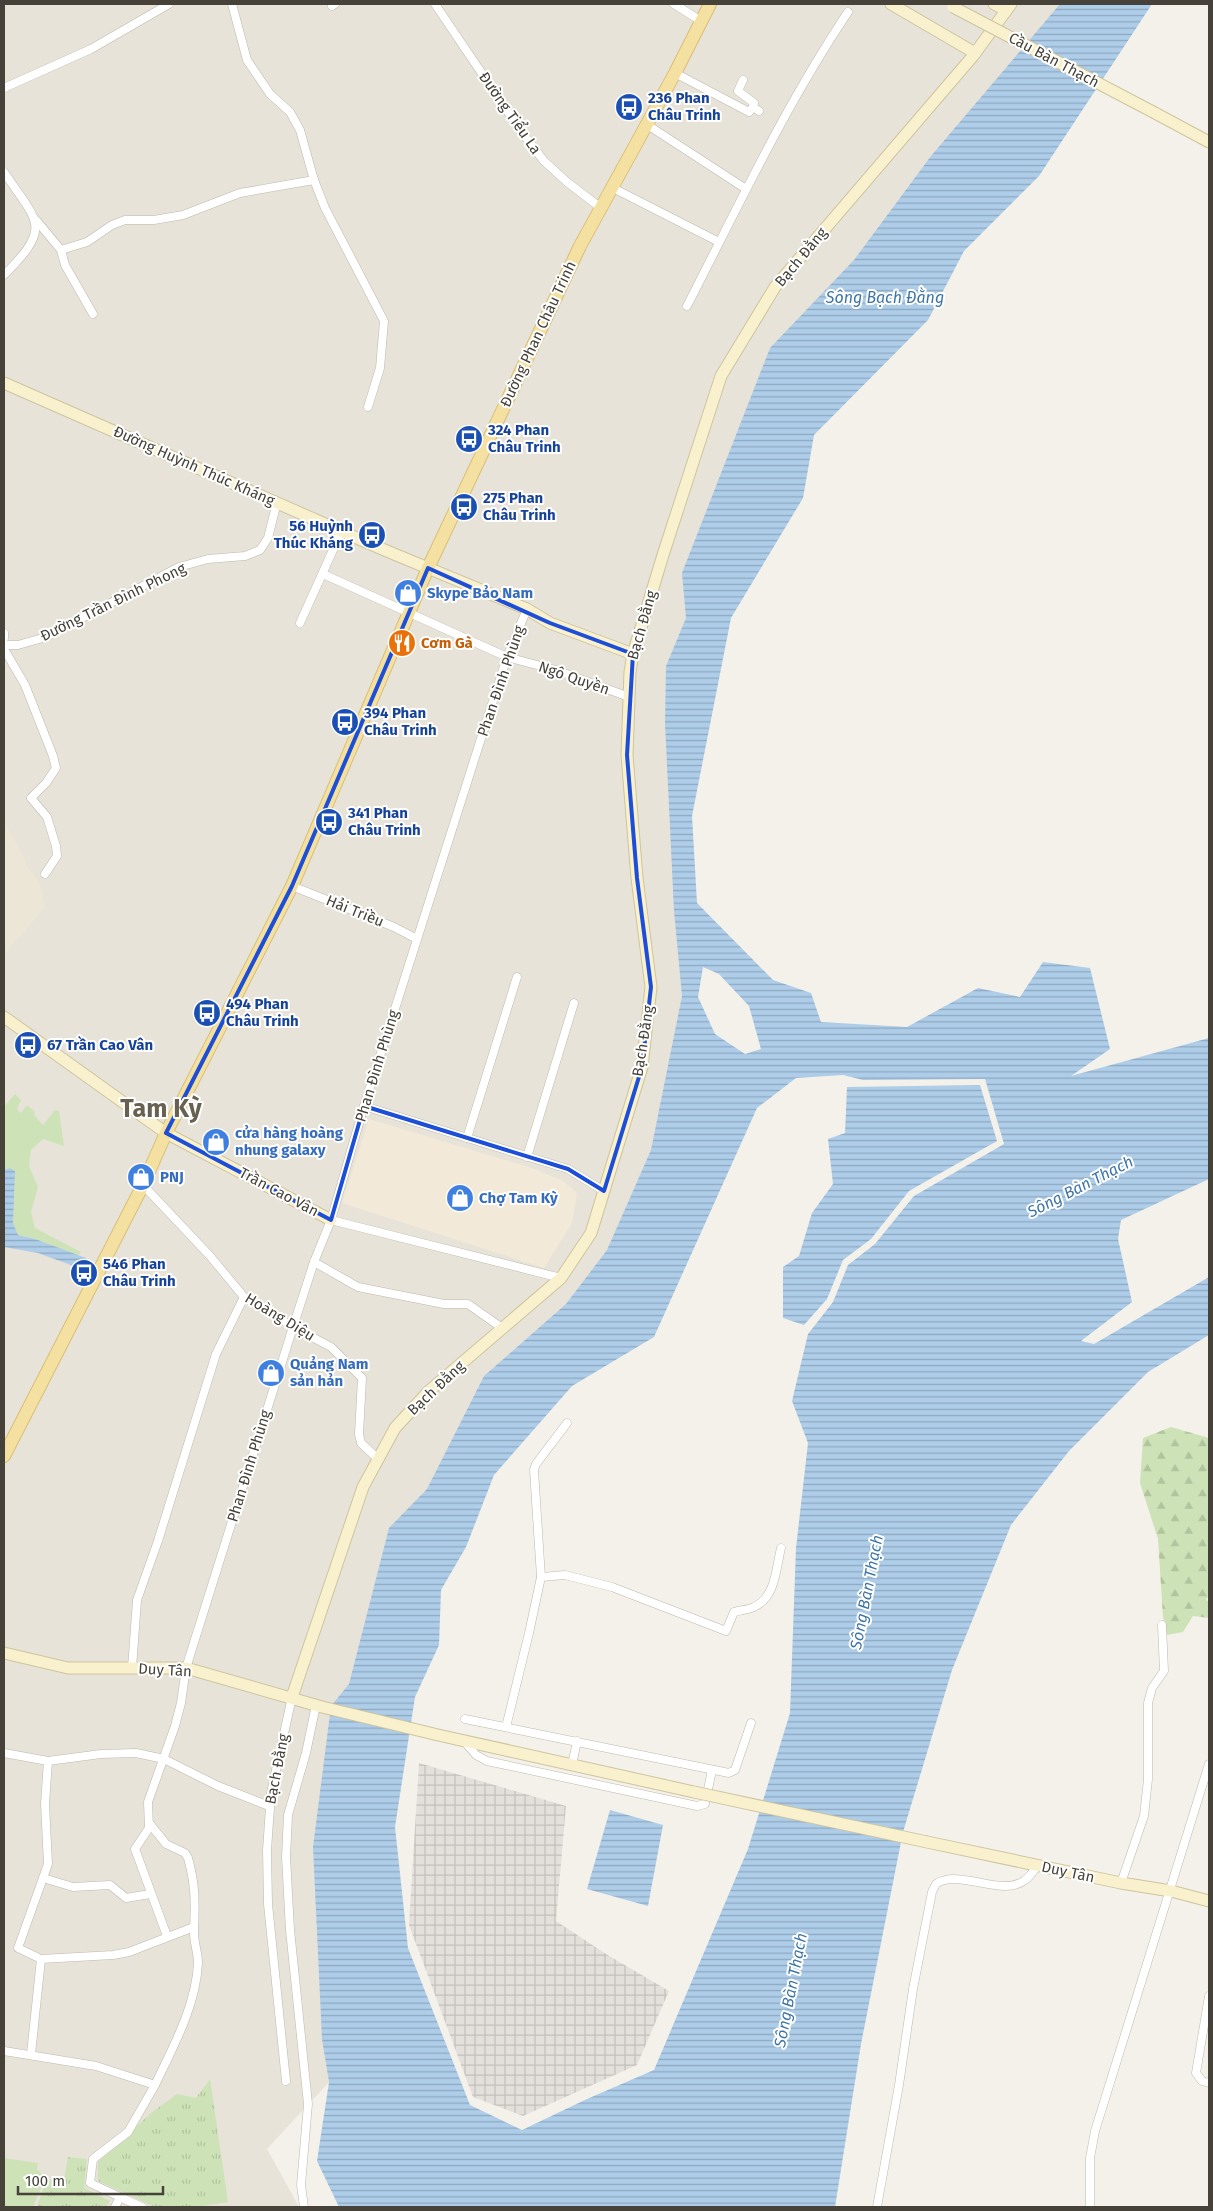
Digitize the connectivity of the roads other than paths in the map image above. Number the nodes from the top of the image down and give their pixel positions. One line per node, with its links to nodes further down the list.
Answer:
1 (169, 4): 15 (street)
2 (232, 4): 19 (street)
3 (435, 4): 22 (street, Đường Tiểu La)
4 (674, 4): 11 (street)
5 (710, 4): 11 (main road, Đường Phan Châu Trinh)
6 (891, 4): 12 (street)
7 (994, 4): 9 (street)
8 (950, 5): 17 (street, Cầu Bàn Thạch, bridge)
9 (1008, 7): 12 (street, Bạch Đằng)
10 (848, 12): 21 (street)
11 (701, 21): 13 (main road, Đường Phan Châu Trinh)
12 (975, 53): 42 (street, Bạch Đằng)
13 (675, 74): 14 (street); 16 (main road, Đường Phan Châu Trinh)
14 (743, 80)
15 (4, 88)
16 (646, 124): 20 (main road, Đường Phan Châu Trinh); 21 (street)
17 (1209, 142)
18 (4, 172): 23 (street)
19 (314, 180): 25 (street); 30 (street)
20 (612, 187): 22 (main road, Đường Phan Châu Trinh); 24 (street)
21 (746, 189): 24 (street)
22 (601, 208): 33 (main road, Đường Phan Châu Trinh)
23 (36, 220): 25 (street); 26 (street)
24 (719, 242): 27 (street)
25 (61, 250): 28 (street)
26 (4, 274)
27 (687, 306)
28 (93, 314)
29 (4, 383): 31 (street, Đường Huỳnh Thúc Kháng)
30 (368, 407)
31 (276, 502): 32 (street, Đường Huỳnh Thúc Kháng); 40 (street, Đường Trần Đình Phong)
32 (342, 530): 33 (street, Đường Huỳnh Thúc Kháng); 34 (street)
33 (428, 568): 35 (street, Đường Huỳnh Thúc Kháng); 36 (main road, Đường Phan Châu Trinh)
34 (323, 574): 36 (street, Ngô Quyền); 37 (street)
35 (527, 609): 42 (street, Đường Huỳnh Thúc Kháng); 43 (street, Phan Đình Phùng)
36 (408, 613): 43 (street, Ngô Quyền); 46 (main road, Đường Phan Châu Trinh)
37 (300, 623)
38 (4, 633): 39 (street)
39 (4, 638)
40 (4, 645)
41 (4, 649): 45 (street)
42 (633, 654): 44 (street, Bạch Đằng)
43 (506, 656): 44 (street, Ngô Quyền); 47 (street, Phan Đình Phùng)
44 (629, 696): 56 (street, Bạch Đằng)
45 (45, 874)
46 (292, 886): 47 (street, Hải Triều); 52 (main road, Đường Phan Châu Trinh)
47 (417, 939): 51 (street, Phan Đình Phùng)
48 (517, 977): 53 (street)
49 (574, 1003): 54 (street)
50 (4, 1017): 52 (street, Trần Cao Vân)
51 (364, 1106): 53 (street); 57 (street, Phan Đình Phùng)
52 (166, 1133): 55 (main road, Đường Phan Châu Trinh); 57 (street, Trần Cao Vân)
53 (467, 1138): 54 (street)
54 (526, 1156): 56 (street)
55 (143, 1185): 60 (street, Hoàng Diệu); 64 (main road, Đường Phan Châu Trinh)
56 (604, 1191): 59 (street, Bạch Đằng)
57 (331, 1220): 58 (street, Phan Đình Phùng); 59 (street, Trần Cao Vân)
58 (314, 1262): 61 (street, Phan Đình Phùng); 62 (street)
59 (561, 1278): 62 (street, Bạch Đằng)
60 (244, 1298): 61 (street, Hoàng Diệu); 70 (street)
61 (293, 1327): 65 (street, Hoàng Diệu); 71 (street, Phan Đình Phùng)
62 (502, 1328): 65 (street, Bạch Đằng)
63 (567, 1423): 67 (street)
64 (4, 1456)
65 (378, 1459): 72 (street, Bạch Đằng)
66 (781, 1548): 67 (street)
67 (541, 1576): 76 (street)
68 (1162, 1625): 89 (street)
69 (4, 1653): 70 (street, Duy Tân)
70 (132, 1668): 71 (street, Duy Tân)
71 (186, 1668): 72 (street, Duy Tân); 80 (street, Phan Đình Phùng)
72 (292, 1697): 73 (street, Duy Tân); 85 (street, Bạch Đằng)
73 (319, 1706): 77 (street, Duy Tân); 105 (street)
74 (465, 1719): 76 (street)
75 (750, 1723): 84 (street)
76 (506, 1727): 78 (street)
77 (464, 1741): 83 (street, Duy Tân); 84 (street)
78 (577, 1741): 83 (street); 84 (street)
79 (4, 1753): 81 (street)
80 (164, 1759): 81 (street); 85 (street); 86 (street, Phan Đình Phùng)
81 (48, 1761): 88 (street)
82 (1209, 1764): 90 (street)
83 (572, 1765): 87 (street, Duy Tân, bridge)
84 (712, 1770)
85 (269, 1806): 99 (street, Bạch Đằng)
86 (150, 1824): 91 (street); 93 (street)
87 (1038, 1865): 89 (street, Duy Tân); 106 (street)
88 (43, 1878): 91 (street); 95 (street)
89 (1121, 1883): 90 (street, Duy Tân)
90 (1171, 1891): 92 (street, Duy Tân); 107 (street)
91 (150, 1894): 94 (street)
92 (1209, 1901)
93 (194, 1927): 94 (street); 101 (street)
94 (167, 1936): 95 (street)
95 (41, 1959): 98 (street)
96 (1209, 1996): 100 (street)
97 (4, 2052): 98 (street)
98 (30, 2054): 101 (street)
99 (286, 2081)
100 (1209, 2083)
101 (155, 2085): 102 (street)
102 (120, 2197): 103 (street); 104 (street)
103 (115, 2207)
104 (142, 2207)
105 (304, 2207)
106 (877, 2207)
107 (1090, 2207)

